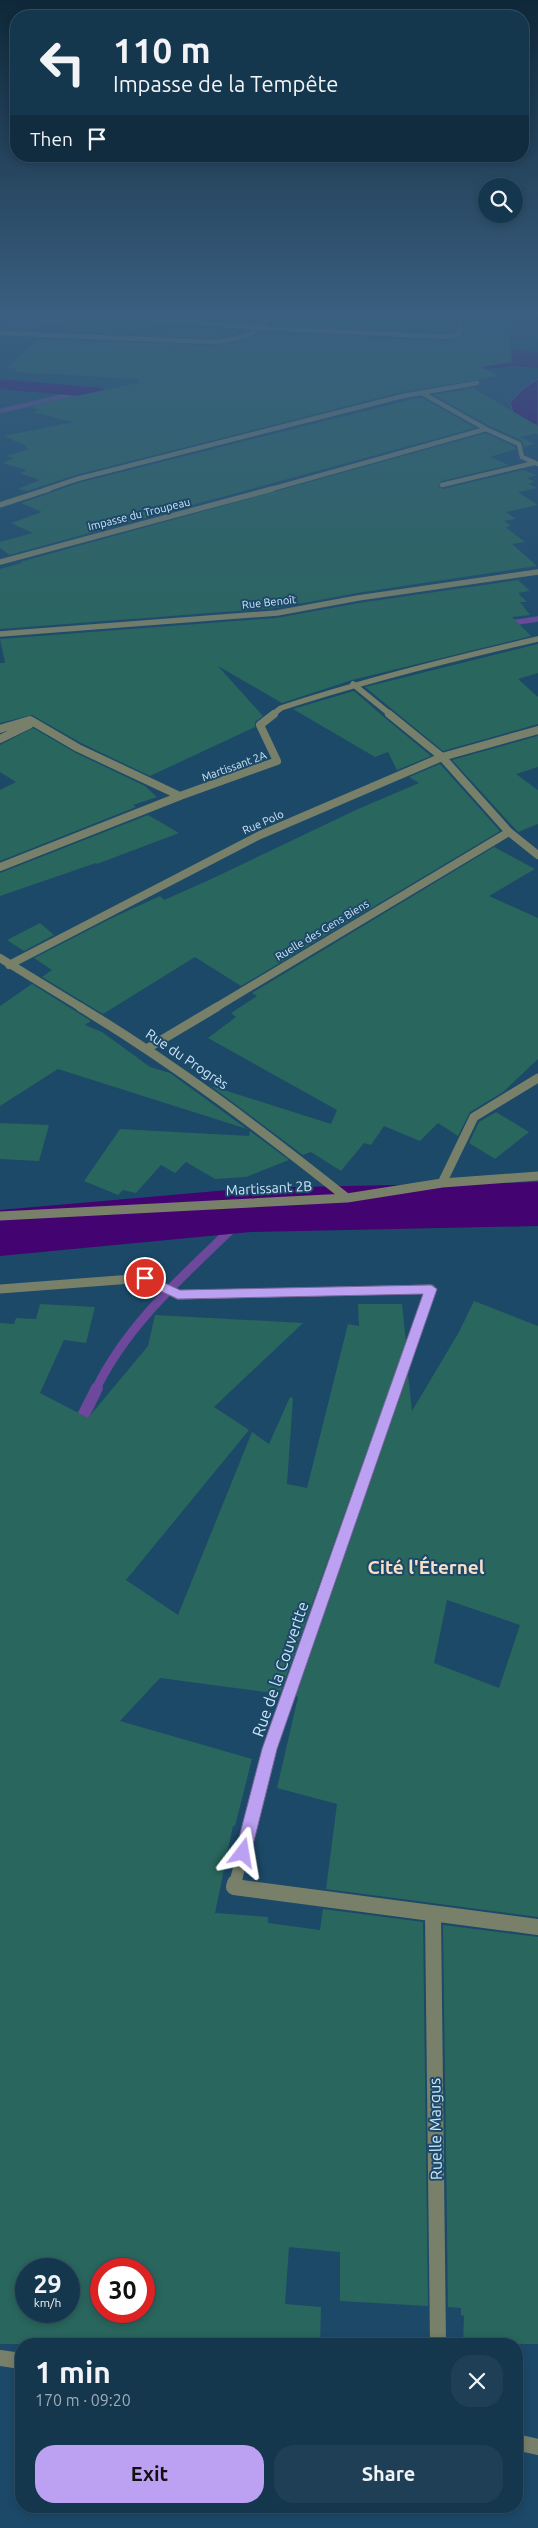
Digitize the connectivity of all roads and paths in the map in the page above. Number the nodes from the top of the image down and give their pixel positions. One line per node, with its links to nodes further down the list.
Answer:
1 (258, 434): 6 (street)
2 (468, 434): 7 (street, Impasse du Troupeau)
3 (497, 434): 4 (street)
4 (536, 463): 5 (street)
5 (442, 485)
6 (0, 505)
7 (0, 562)
8 (538, 572): 9 (street, Rue Benoît)
9 (0, 634)
10 (538, 639): 11 (street, Martissant 2A)
11 (353, 684): 16 (street); 17 (street, Martissant 2A)
12 (35, 723): 13 (street); 15 (street); 17 (street)
13 (0, 729)
14 (538, 730): 16 (street, Rue Polo)
15 (0, 739)
16 (442, 757): 18 (street); 22 (street, Rue Polo)
17 (180, 796): 20 (street, Martissant 2A)
18 (509, 832): 19 (street); 23 (street, Ruelle des Gens Biens)
19 (538, 855)
20 (0, 867)
21 (0, 958): 22 (street, Rue du Progrès)
22 (9, 965): 23 (street, Rue du Progrès)
23 (148, 1048): 27 (street, Rue du Progrès)
24 (538, 1078): 26 (street)
25 (538, 1176): 26 (street, Martissant 2B)
26 (442, 1182): 27 (street, Martissant 2B)
27 (347, 1198): 28 (street, Martissant 2B)
28 (0, 1216)
29 (0, 1289): 30 (street, Rue de la Couvertte)
30 (433, 1914): 31 (street, Rue de la Couvertte); 32 (street, Ruelle Margus)
31 (538, 1927)
32 (438, 2338)
33 (0, 2358): 34 (street)
34 (15, 2360)
35 (523, 2444): 36 (street)
36 (538, 2447)

